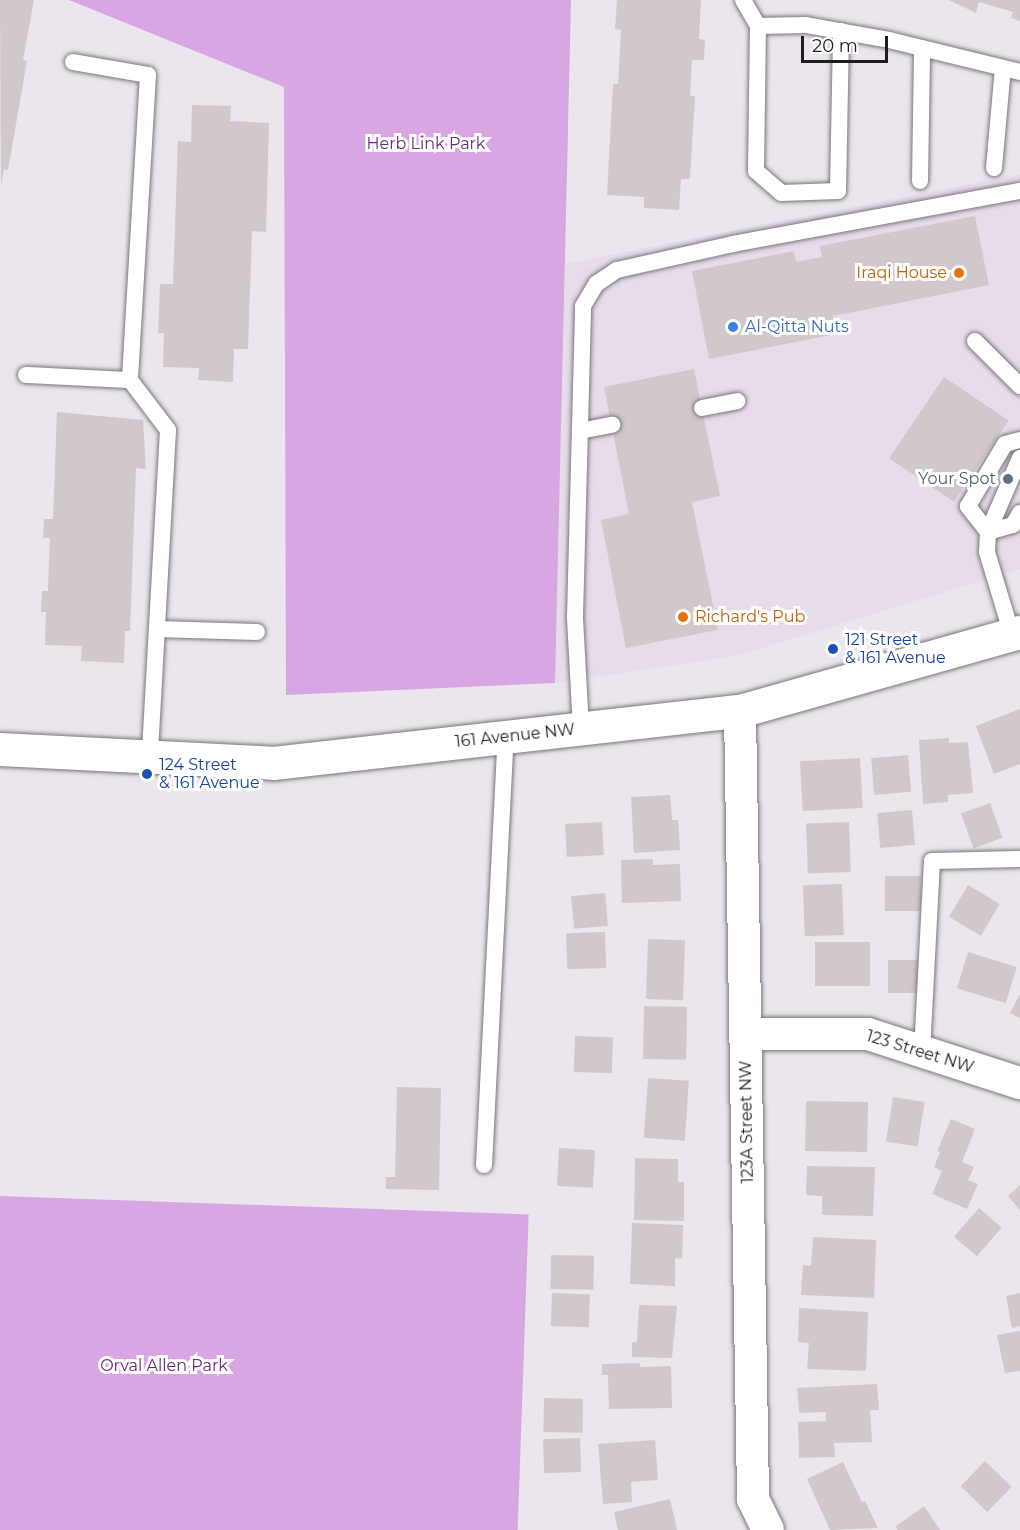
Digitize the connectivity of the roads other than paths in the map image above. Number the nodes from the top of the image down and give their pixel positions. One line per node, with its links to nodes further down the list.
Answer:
1 (743, 0): 2 (lane)
2 (758, 26): 3 (lane); 3 (lane)
3 (841, 31): 4 (lane)
4 (922, 48): 6 (lane); 9 (lane)
5 (73, 62): 13 (lane)
6 (1003, 68): 7 (lane); 8 (lane)
7 (1020, 72)
8 (994, 168)
9 (920, 181)
10 (1020, 191): 18 (lane)
11 (975, 341): 14 (lane)
12 (26, 375): 13 (lane)
13 (130, 380): 23 (lane)
14 (1020, 386)
15 (738, 401): 16 (lane)
16 (702, 408)
17 (612, 426): 18 (lane)
18 (580, 431): 27 (lane)
19 (1020, 440): 22 (lane)
20 (1020, 458): 22 (lane)
21 (1020, 513): 22 (lane)
22 (988, 532): 25 (lane)
23 (157, 629): 24 (lane); 30 (lane)
24 (257, 632)
25 (1016, 634): 26 (street, 161 Avenue NW)
26 (740, 711): 27 (street, 161 Avenue NW); 32 (street, 123A Street NW)
27 (581, 729): 28 (street, 161 Avenue NW)
28 (506, 737): 30 (street, 161 Avenue NW); 35 (lane)
29 (0, 749): 30 (street, 161 Avenue NW)
30 (150, 758)
31 (1020, 859): 33 (lane)
32 (746, 1034): 33 (street, 123 Street NW); 36 (street, 123A Street NW)
33 (922, 1052): 34 (street, 123 Street NW)
34 (1020, 1083)
35 (484, 1165)
36 (768, 1530)

